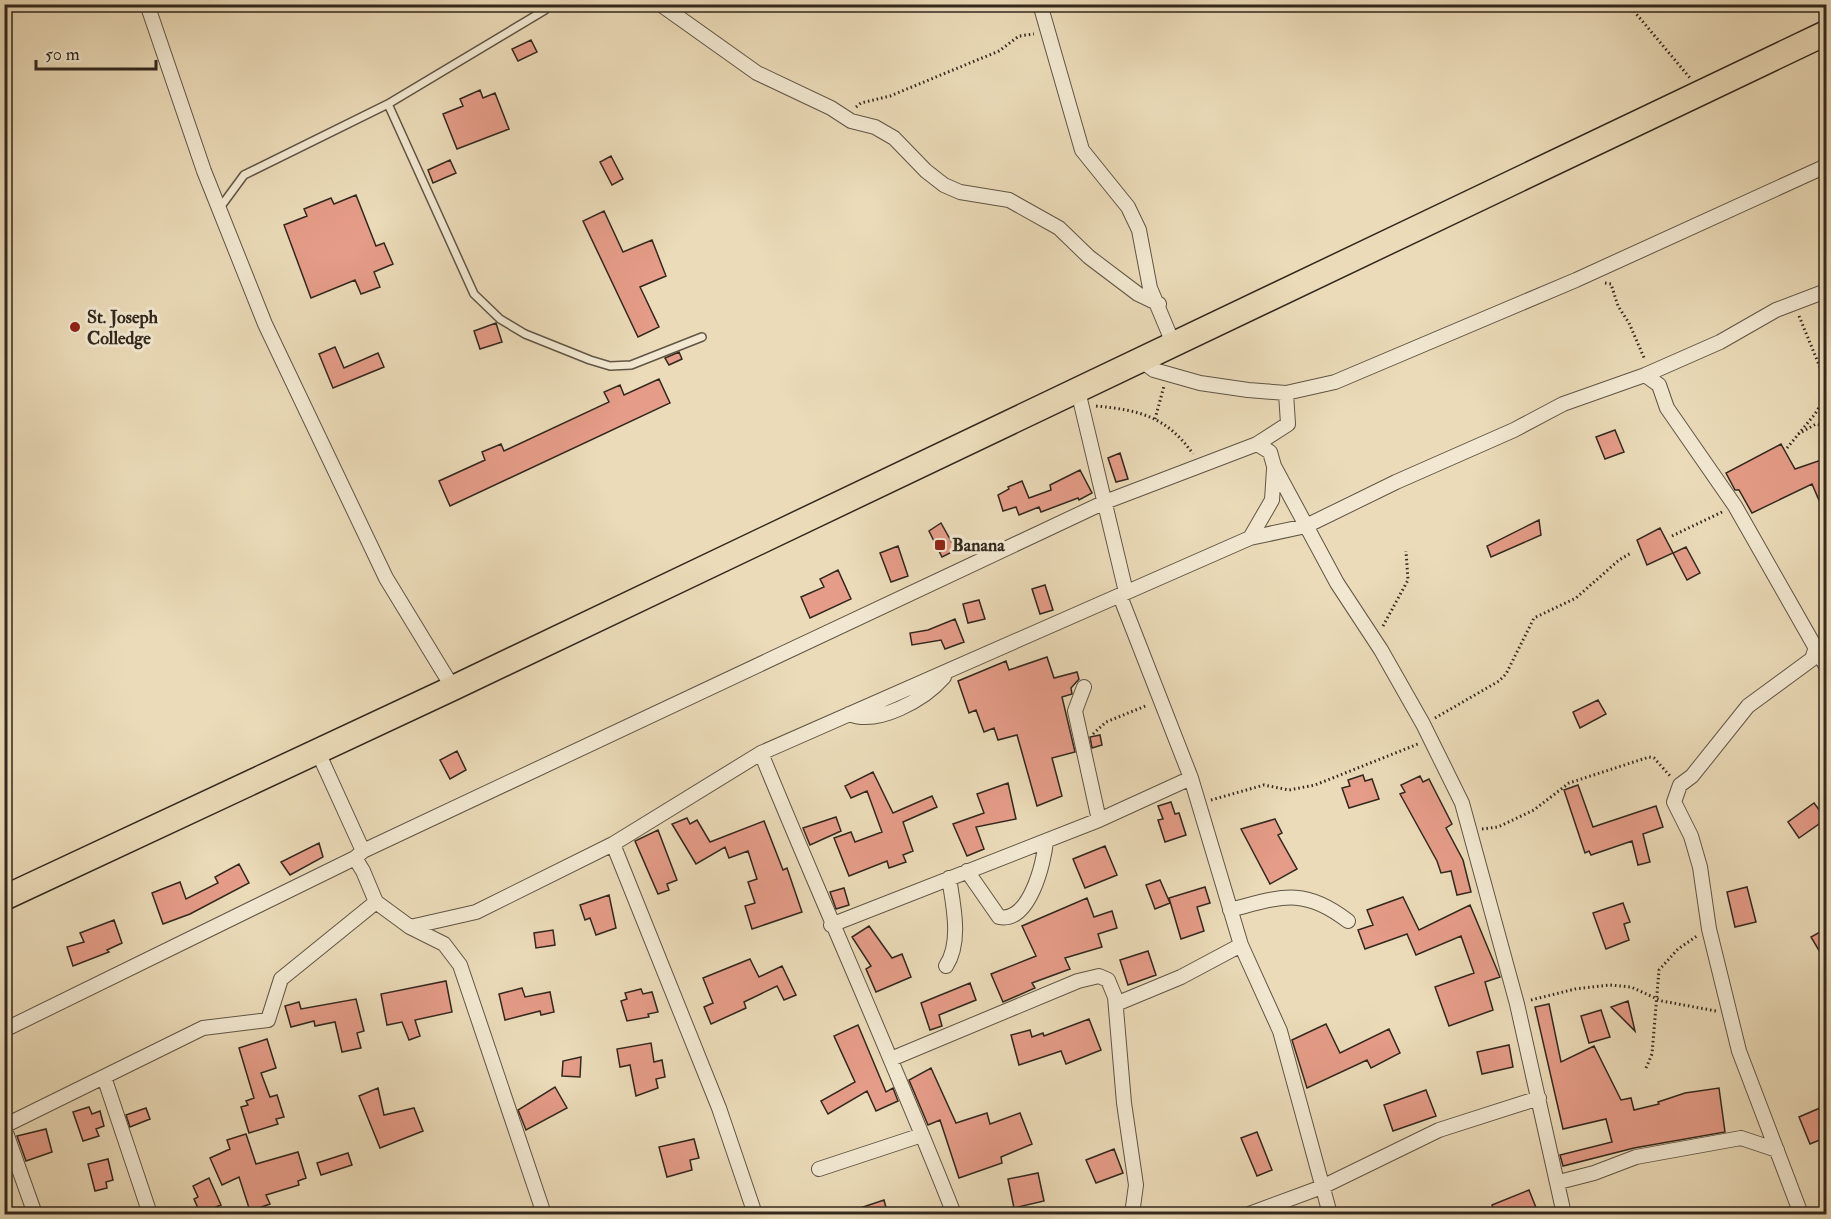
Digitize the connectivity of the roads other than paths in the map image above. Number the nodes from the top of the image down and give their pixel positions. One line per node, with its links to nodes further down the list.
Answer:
1 (147, 4): 8 (street)
2 (660, 4): 10 (street)
3 (1040, 4): 10 (street)
4 (545, 10): 6 (lane)
5 (1827, 33): 12 (highway)
6 (388, 104): 8 (lane); 11 (lane)
7 (1827, 165): 17 (street)
8 (219, 209): 28 (street)
9 (1827, 291): 14 (street)
10 (1159, 304): 12 (street)
11 (702, 337)
12 (1173, 343): 13 (highway)
13 (1138, 359): 17 (street); 18 (highway)
14 (1677, 360): 15 (street); 16 (street)
15 (1648, 374): 16 (street); 22 (street)
16 (1662, 390): 25 (street)
17 (1286, 393): 19 (street)
18 (1080, 398): 21 (street); 28 (highway)
19 (1257, 444): 20 (street); 21 (street)
20 (1274, 466): 22 (street); 23 (street)
21 (1104, 502): 24 (street); 35 (street)
22 (1306, 526): 23 (street); 50 (street)
23 (1250, 538): 24 (street)
24 (1123, 594): 30 (street); 31 (street)
25 (1815, 650): 26 (street); 53 (street)
26 (1827, 666)
27 (1084, 687): 32 (street)
28 (453, 688): 29 (highway)
29 (317, 750): 35 (street); 38 (highway)
30 (761, 753): 34 (street); 42 (street)
31 (1191, 778): 32 (street); 40 (street)
32 (1099, 820): 33 (street)
33 (1046, 841): 36 (street); 36 (street)
34 (613, 844): 43 (street); 60 (street)
35 (359, 855): 39 (street); 47 (street)
36 (967, 871): 37 (street)
37 (949, 878): 42 (street); 45 (street)
38 (4, 898)
39 (376, 902): 43 (street); 49 (street)
40 (1230, 910): 41 (street); 44 (street)
41 (1348, 921)
42 (831, 925): 48 (street)
43 (410, 927): 59 (street)
44 (1241, 945): 46 (street); 56 (street)
45 (946, 966)
46 (1116, 1004): 48 (street); 62 (street)
47 (4, 1030)
48 (891, 1059): 52 (street)
49 (104, 1077): 51 (street); 58 (street)
50 (1539, 1098): 55 (street); 56 (street)
51 (4, 1127): 57 (street)
52 (922, 1135): 54 (street); 61 (street)
53 (1777, 1150): 55 (street); 66 (street)
54 (819, 1170)
55 (1559, 1182): 65 (street)
56 (1322, 1187): 63 (street); 64 (street)
57 (35, 1215)
58 (150, 1215)
59 (544, 1215)
60 (755, 1215)
61 (954, 1215)
62 (1132, 1215)
63 (1249, 1215)
64 (1330, 1215)
65 (1564, 1215)
66 (1801, 1215)

